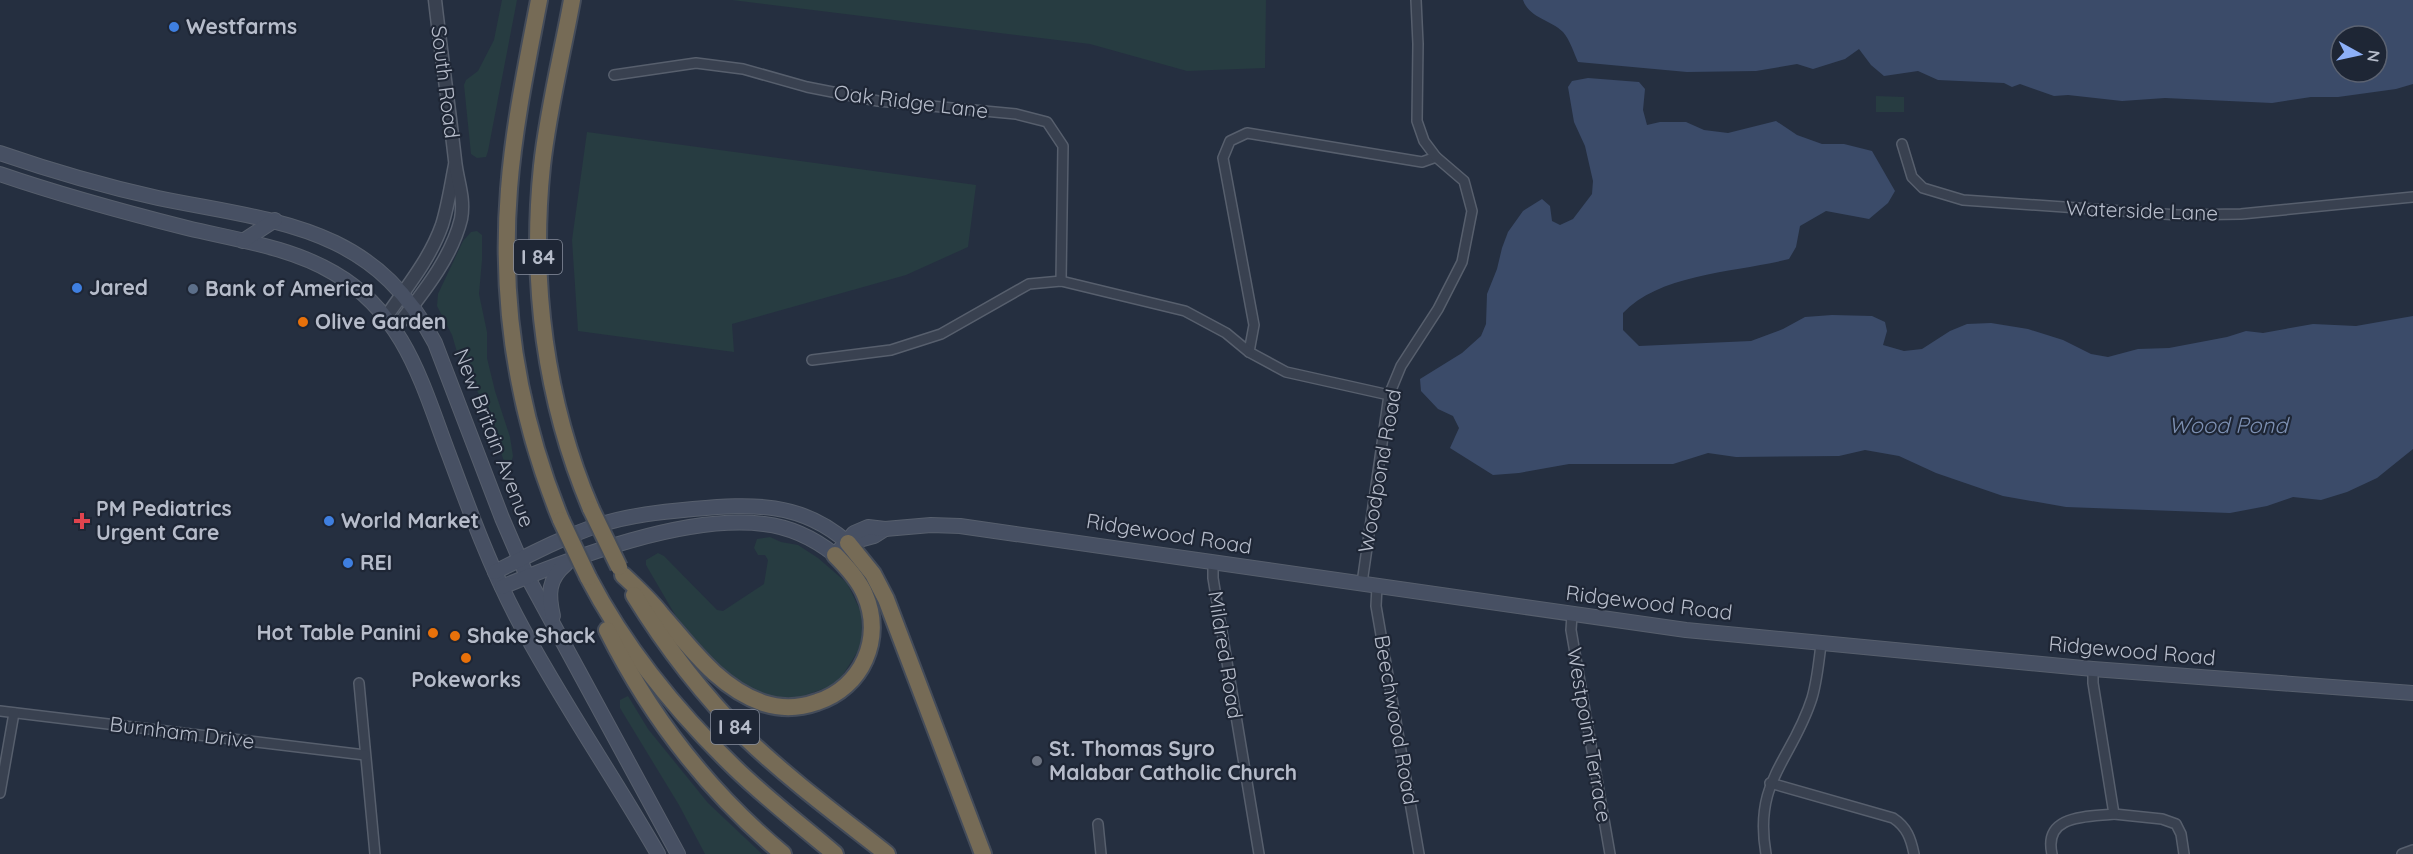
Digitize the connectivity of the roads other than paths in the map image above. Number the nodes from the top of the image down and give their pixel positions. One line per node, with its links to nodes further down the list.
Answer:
1 (435, 0): 11 (street, South Road)
2 (529, 0): 6 (highway)
3 (539, 0): 6 (highway, I 84)
4 (572, 0): 31 (highway, I 84, bridge)
5 (1416, 0): 10 (street, Woodpond Road)
6 (526, 68): 34 (highway, I 84, bridge)
7 (614, 75): 18 (street, Oak Ridge Lane)
8 (1902, 144): 15 (street, Waterside Lane)
9 (0, 153): 12 (main road, New Britain Avenue)
10 (1436, 157): 23 (street); 25 (street, Woodpond Road)
11 (455, 164): 19 (street, South Road); 20 (street, South Road)
12 (53, 171): 14 (main road); 16 (main road, New Britain Avenue)
13 (0, 174): 14 (main road)
14 (47, 189): 17 (main road)
15 (2413, 197)
16 (275, 220): 17 (main road); 19 (main road, New Britain Avenue)
17 (243, 241): 21 (main road)
18 (1061, 281): 23 (street); 24 (street)
19 (401, 295): 20 (main road, New Britain Avenue); 21 (street, South Road)
20 (412, 307): 22 (street, South Road); 29 (main road, New Britain Avenue)
21 (386, 317): 22 (main road)
22 (395, 329): 32 (main road)
23 (1249, 351): 25 (street)
24 (812, 360)
25 (1389, 395): 35 (street, Woodpond Road)
26 (848, 543): 27 (main road, Ridgewood Road); 29 (main road); 30 (main road, Ridgewood Road); 60 (highway)
27 (835, 555): 28 (main road); 31 (highway)
28 (575, 558): 33 (main road); 39 (main road)
29 (520, 560): 32 (main road); 33 (main road, New Britain Avenue)
30 (1213, 562): 35 (main road, Ridgewood Road); 62 (street, Mildred Road)
31 (621, 571): 59 (highway, I 84)
32 (495, 572): 37 (main road)
33 (527, 576): 37 (main road); 39 (main road, New Britain Avenue)
34 (591, 583): 57 (highway); 58 (highway, I 84)
35 (1362, 583): 36 (main road, Ridgewood Road)
36 (1377, 585): 38 (main road, Ridgewood Road); 63 (street, Beechwood Road)
37 (502, 587): 50 (main road)
38 (1572, 615): 40 (main road, Ridgewood Road); 64 (street, Westpoint Terrace)
39 (560, 638): 56 (main road, New Britain Avenue)
40 (1821, 644): 41 (main road, Ridgewood Road); 47 (street)
41 (2093, 669): 43 (main road, Ridgewood Road); 49 (street)
42 (359, 683): 46 (street)
43 (2413, 693)
44 (0, 711): 45 (street, Burnham Drive)
45 (14, 713): 46 (street, Burnham Drive); 48 (street)
46 (364, 755): 53 (street)
47 (1770, 783): 65 (street); 66 (street)
48 (0, 793)
49 (2114, 814): 67 (street); 68 (street)
50 (635, 815): 54 (main road); 55 (main road)
51 (1098, 824): 61 (street)
52 (2413, 850): 69 (street)
53 (375, 854)
54 (648, 854)
55 (658, 854)
56 (678, 854)
57 (783, 854)
58 (835, 854)
59 (887, 854)
60 (982, 854)
61 (1101, 854)
62 (1259, 854)
63 (1419, 854)
64 (1610, 854)
65 (1766, 854)
66 (1914, 854)
67 (2052, 854)
68 (2184, 854)
69 (2402, 854)

